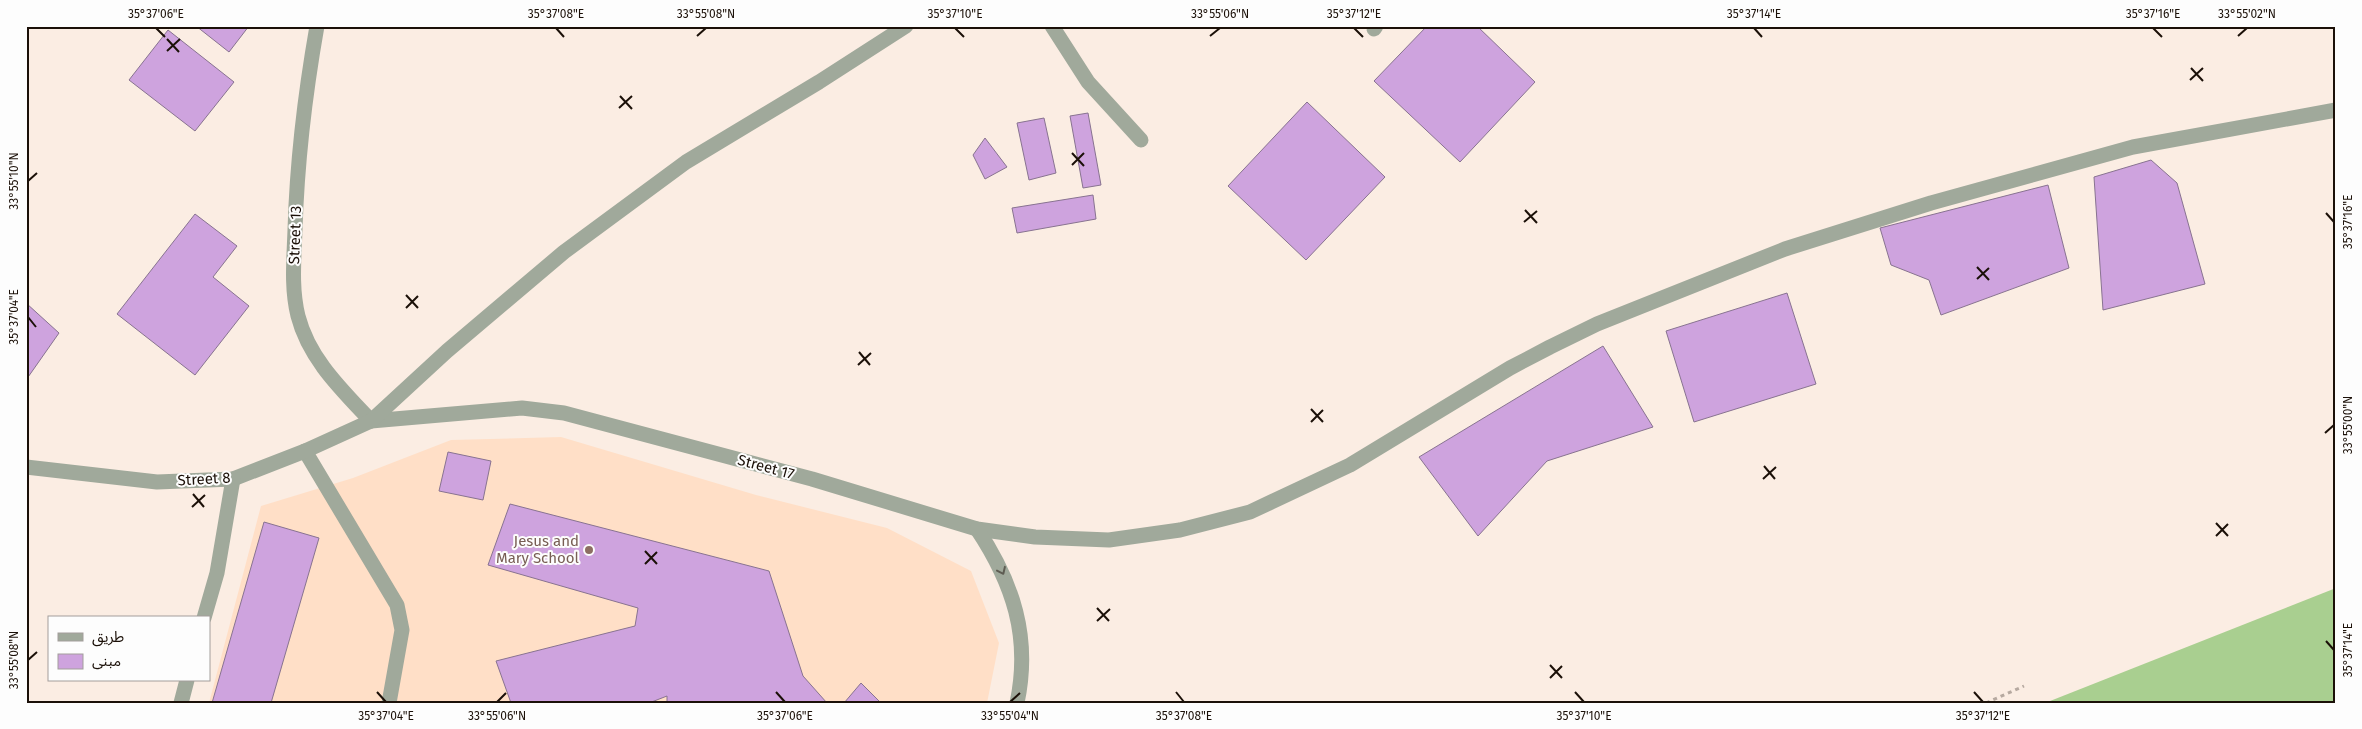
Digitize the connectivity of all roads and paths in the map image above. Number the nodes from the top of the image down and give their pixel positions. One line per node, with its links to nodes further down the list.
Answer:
1 (317, 26): 6 (street, Street 13)
2 (906, 26): 6 (street)
3 (1052, 26): 5 (street)
4 (2336, 110): 10 (street, Street 17)
5 (1141, 140)
6 (371, 421): 7 (street, Street 8); 10 (street, Street 17)
7 (304, 451): 9 (street, Street 8); 15 (street)
8 (26, 467): 9 (street, Street 8)
9 (233, 479): 11 (street)
10 (976, 530): 16 (street, one-way to 16)
11 (205, 616)
12 (186, 682): 14 (street)
13 (2024, 686): 17 (path)
14 (180, 703)
15 (389, 703)
16 (1017, 703)
17 (1986, 703)

